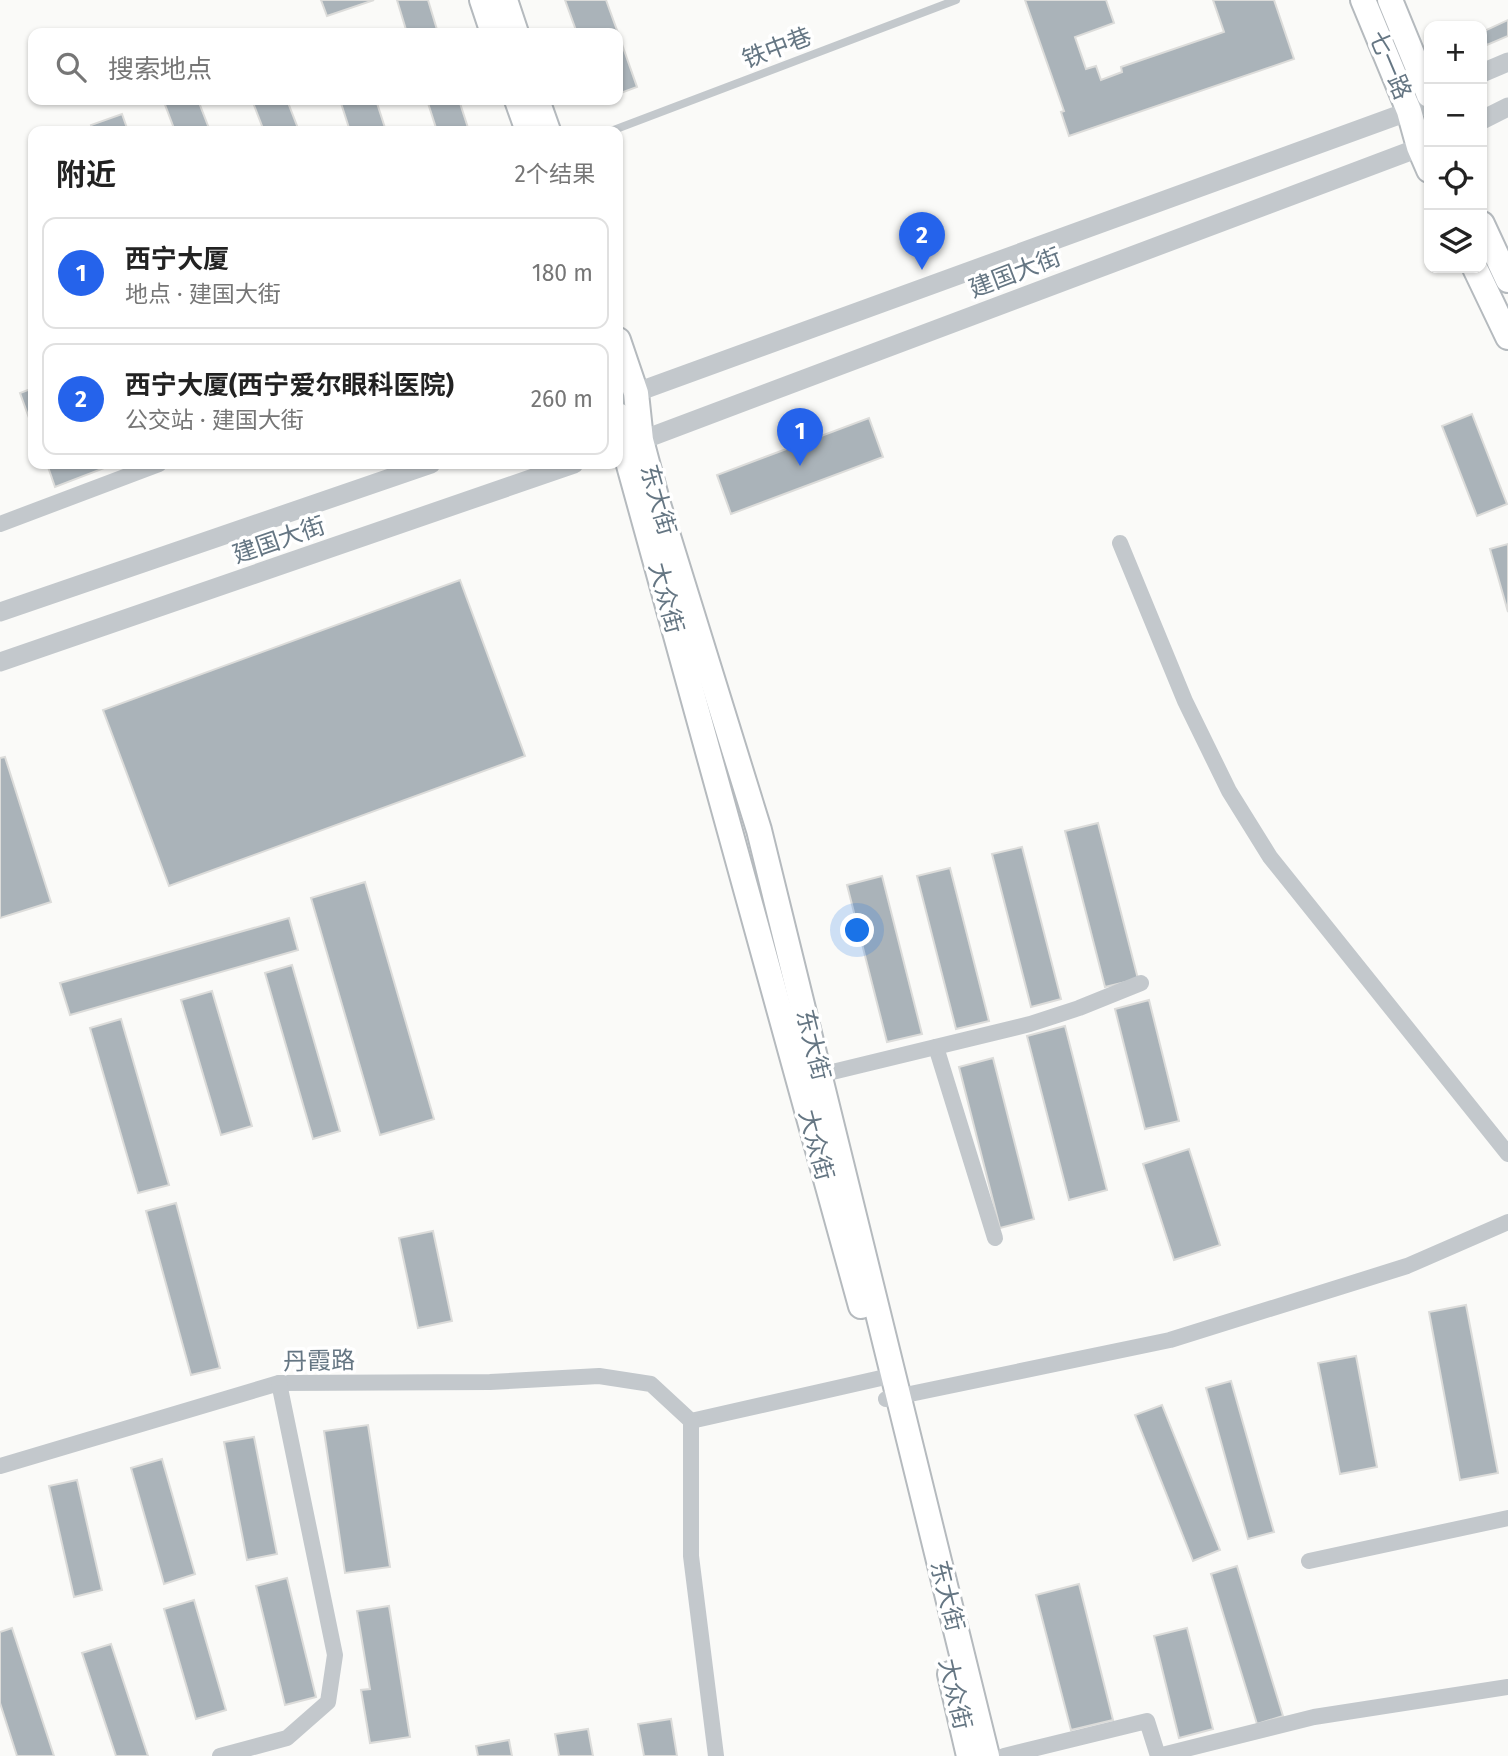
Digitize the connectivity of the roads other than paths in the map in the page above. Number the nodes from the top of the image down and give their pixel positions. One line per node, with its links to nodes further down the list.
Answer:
1 (482, 0): 6 (main road)
2 (505, 0): 7 (main road)
3 (956, 0): 18 (lane, 铁中巷)
4 (1363, 0): 13 (main road, 七一路)
5 (1390, 0): 10 (main road, 七一路)
6 (492, 28)
7 (514, 28)
8 (1508, 62): 9 (street)
9 (1487, 71)
10 (1425, 84)
11 (519, 105): 16 (main road)
12 (539, 105): 17 (main road)
13 (1419, 107): 19 (main road, 七一路); 25 (street, 建国大街)
14 (1508, 107): 15 (street)
15 (1487, 118)
16 (526, 126)
17 (546, 126)
18 (623, 126)
19 (1424, 146): 26 (street, 建国大街)
20 (1487, 235): 22 (main road)
21 (1477, 273): 23 (main road)
22 (1508, 280)
23 (1508, 337)
24 (623, 371): 25 (main road, 东大街)
25 (627, 396): 26 (main road, 东大街)
26 (628, 445): 36 (main road, 东大街); 41 (main road, 大众街)
27 (146, 469): 30 (street)
28 (416, 469): 32 (street, 建国大街)
29 (560, 469): 33 (street, 建国大街)
30 (0, 524)
31 (1120, 543): 37 (street)
32 (0, 612)
33 (0, 662)
34 (1141, 983): 35 (street)
35 (936, 1047): 36 (street); 39 (street)
36 (820, 1075): 41 (main road, 东大街)
37 (1508, 1154)
38 (1508, 1222): 41 (street)
39 (995, 1238)
40 (279, 1383): 42 (street, 丹霞路); 43 (street, 丹霞路); 47 (street)
41 (889, 1391): 42 (street); 49 (main road, 大众街); 50 (main road, 东大街)
42 (691, 1421): 48 (street)
43 (0, 1466)
44 (1508, 1518): 45 (street)
45 (1309, 1561)
46 (1508, 1687): 52 (street)
47 (220, 1756)
48 (716, 1756)
49 (969, 1756)
50 (987, 1756)
51 (1004, 1756): 52 (street)
52 (1158, 1756)

